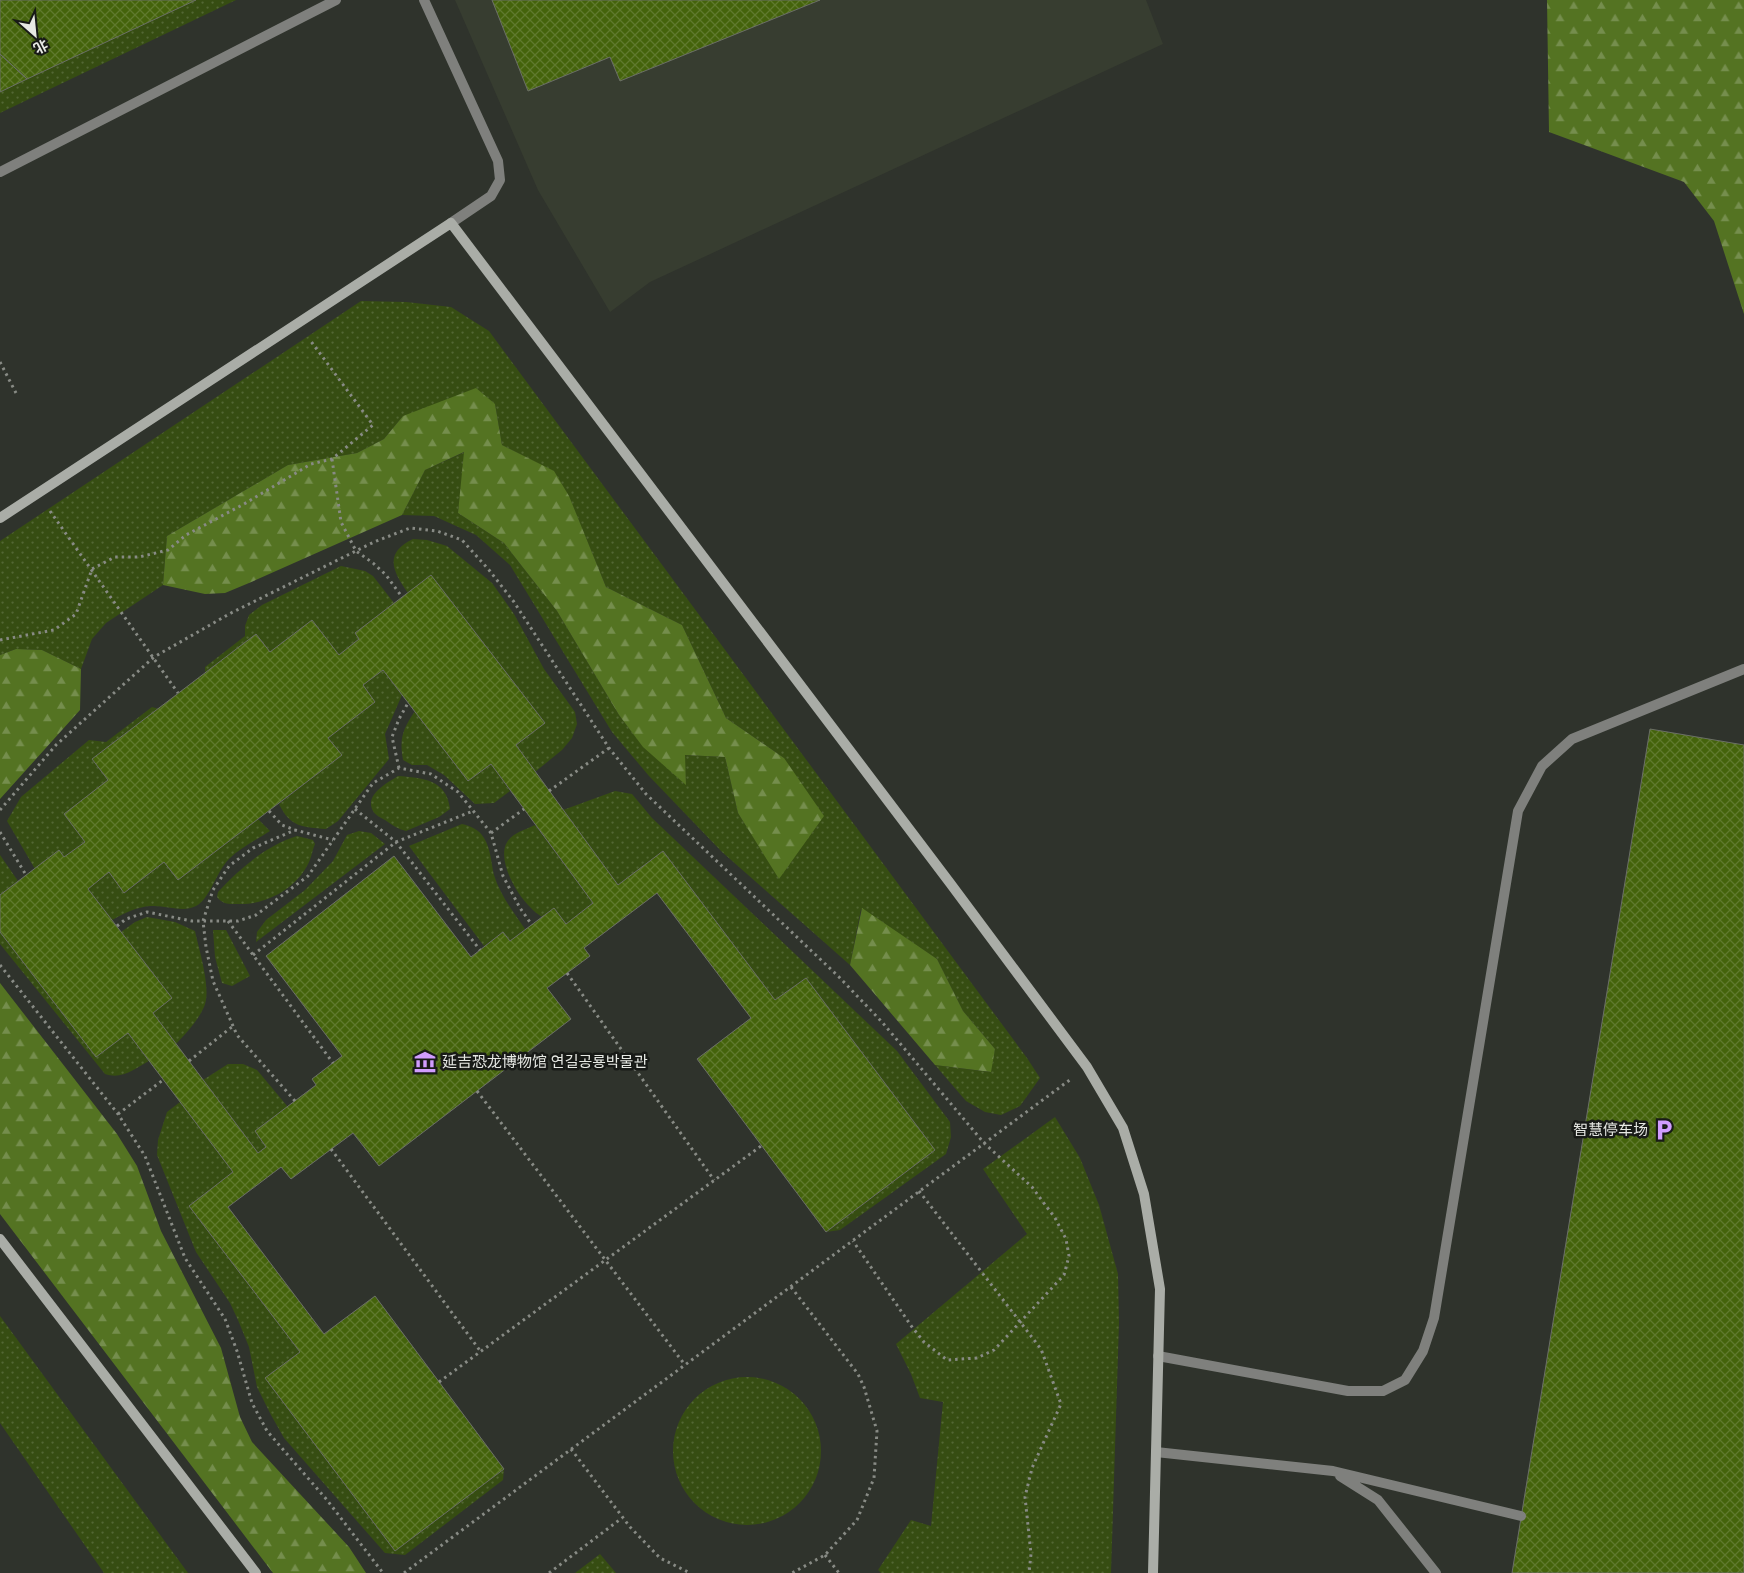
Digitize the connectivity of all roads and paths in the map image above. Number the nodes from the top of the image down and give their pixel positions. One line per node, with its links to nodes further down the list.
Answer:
1 (336, 0): 3 (lane)
2 (424, 0): 4 (lane)
3 (0, 172)
4 (451, 223): 5 (street); 44 (street)
5 (298, 323): 8 (path); 9 (street)
6 (0, 362): 7 (path)
7 (16, 393)
8 (332, 459): 11 (path); 12 (path)
9 (38, 494): 10 (street); 12 (path)
10 (0, 518)
11 (356, 551): 13 (path); 15 (path); 19 (path)
12 (92, 569): 14 (path); 15 (path)
13 (402, 596)
14 (0, 640)
15 (154, 657): 17 (path); 24 (path)
16 (1744, 669): 60 (lane)
17 (178, 693)
18 (408, 703): 20 (path)
19 (609, 748): 21 (path); 49 (path)
20 (399, 768): 22 (path); 26 (path)
21 (549, 791)
22 (355, 809): 30 (path); 31 (path)
23 (524, 809): 29 (path)
24 (0, 810)
25 (269, 811): 27 (path)
26 (473, 812): 29 (path); 31 (path)
27 (295, 830): 30 (path); 34 (path)
28 (0, 832): 32 (path)
29 (490, 833): 35 (path)
30 (333, 840): 33 (path)
31 (396, 842): 37 (path); 38 (path)
32 (26, 876)
33 (227, 920): 34 (path); 38 (path)
34 (203, 921): 36 (path); 41 (path)
35 (532, 925)
36 (117, 926)
37 (480, 950)
38 (253, 955): 43 (path)
39 (0, 965): 48 (path)
40 (567, 973): 52 (path)
41 (233, 1026): 42 (path); 47 (path)
42 (189, 1061)
43 (333, 1063)
44 (1087, 1067): 49 (path); 60 (street)
45 (163, 1080): 48 (path)
46 (478, 1091): 56 (path)
47 (294, 1101)
48 (118, 1114): 70 (path)
49 (984, 1143): 53 (path); 58 (path)
50 (761, 1146): 52 (path)
51 (331, 1149): 59 (path)
52 (714, 1180): 56 (path)
53 (919, 1191): 55 (path); 58 (path)
54 (0, 1239): 69 (street)
55 (853, 1241): 57 (path); 58 (path)
56 (605, 1260): 59 (path); 61 (path)
57 (791, 1287): 61 (path); 68 (path)
58 (1021, 1321): 76 (path)
59 (481, 1352): 62 (path)
60 (1158, 1356): 64 (street)
61 (685, 1365): 63 (path)
62 (440, 1382)
63 (572, 1449): 67 (path); 71 (path)
64 (1156, 1452): 65 (lane); 77 (street)
65 (1333, 1471): 66 (lane); 78 (lane)
66 (1521, 1516)
67 (623, 1518): 72 (path); 73 (path)
68 (825, 1555): 74 (path); 75 (path)
69 (256, 1573)
70 (383, 1573)
71 (404, 1573)
72 (549, 1573)
73 (690, 1573)
74 (792, 1573)
75 (839, 1573)
76 (1029, 1573)
77 (1153, 1573)
78 (1436, 1573)

